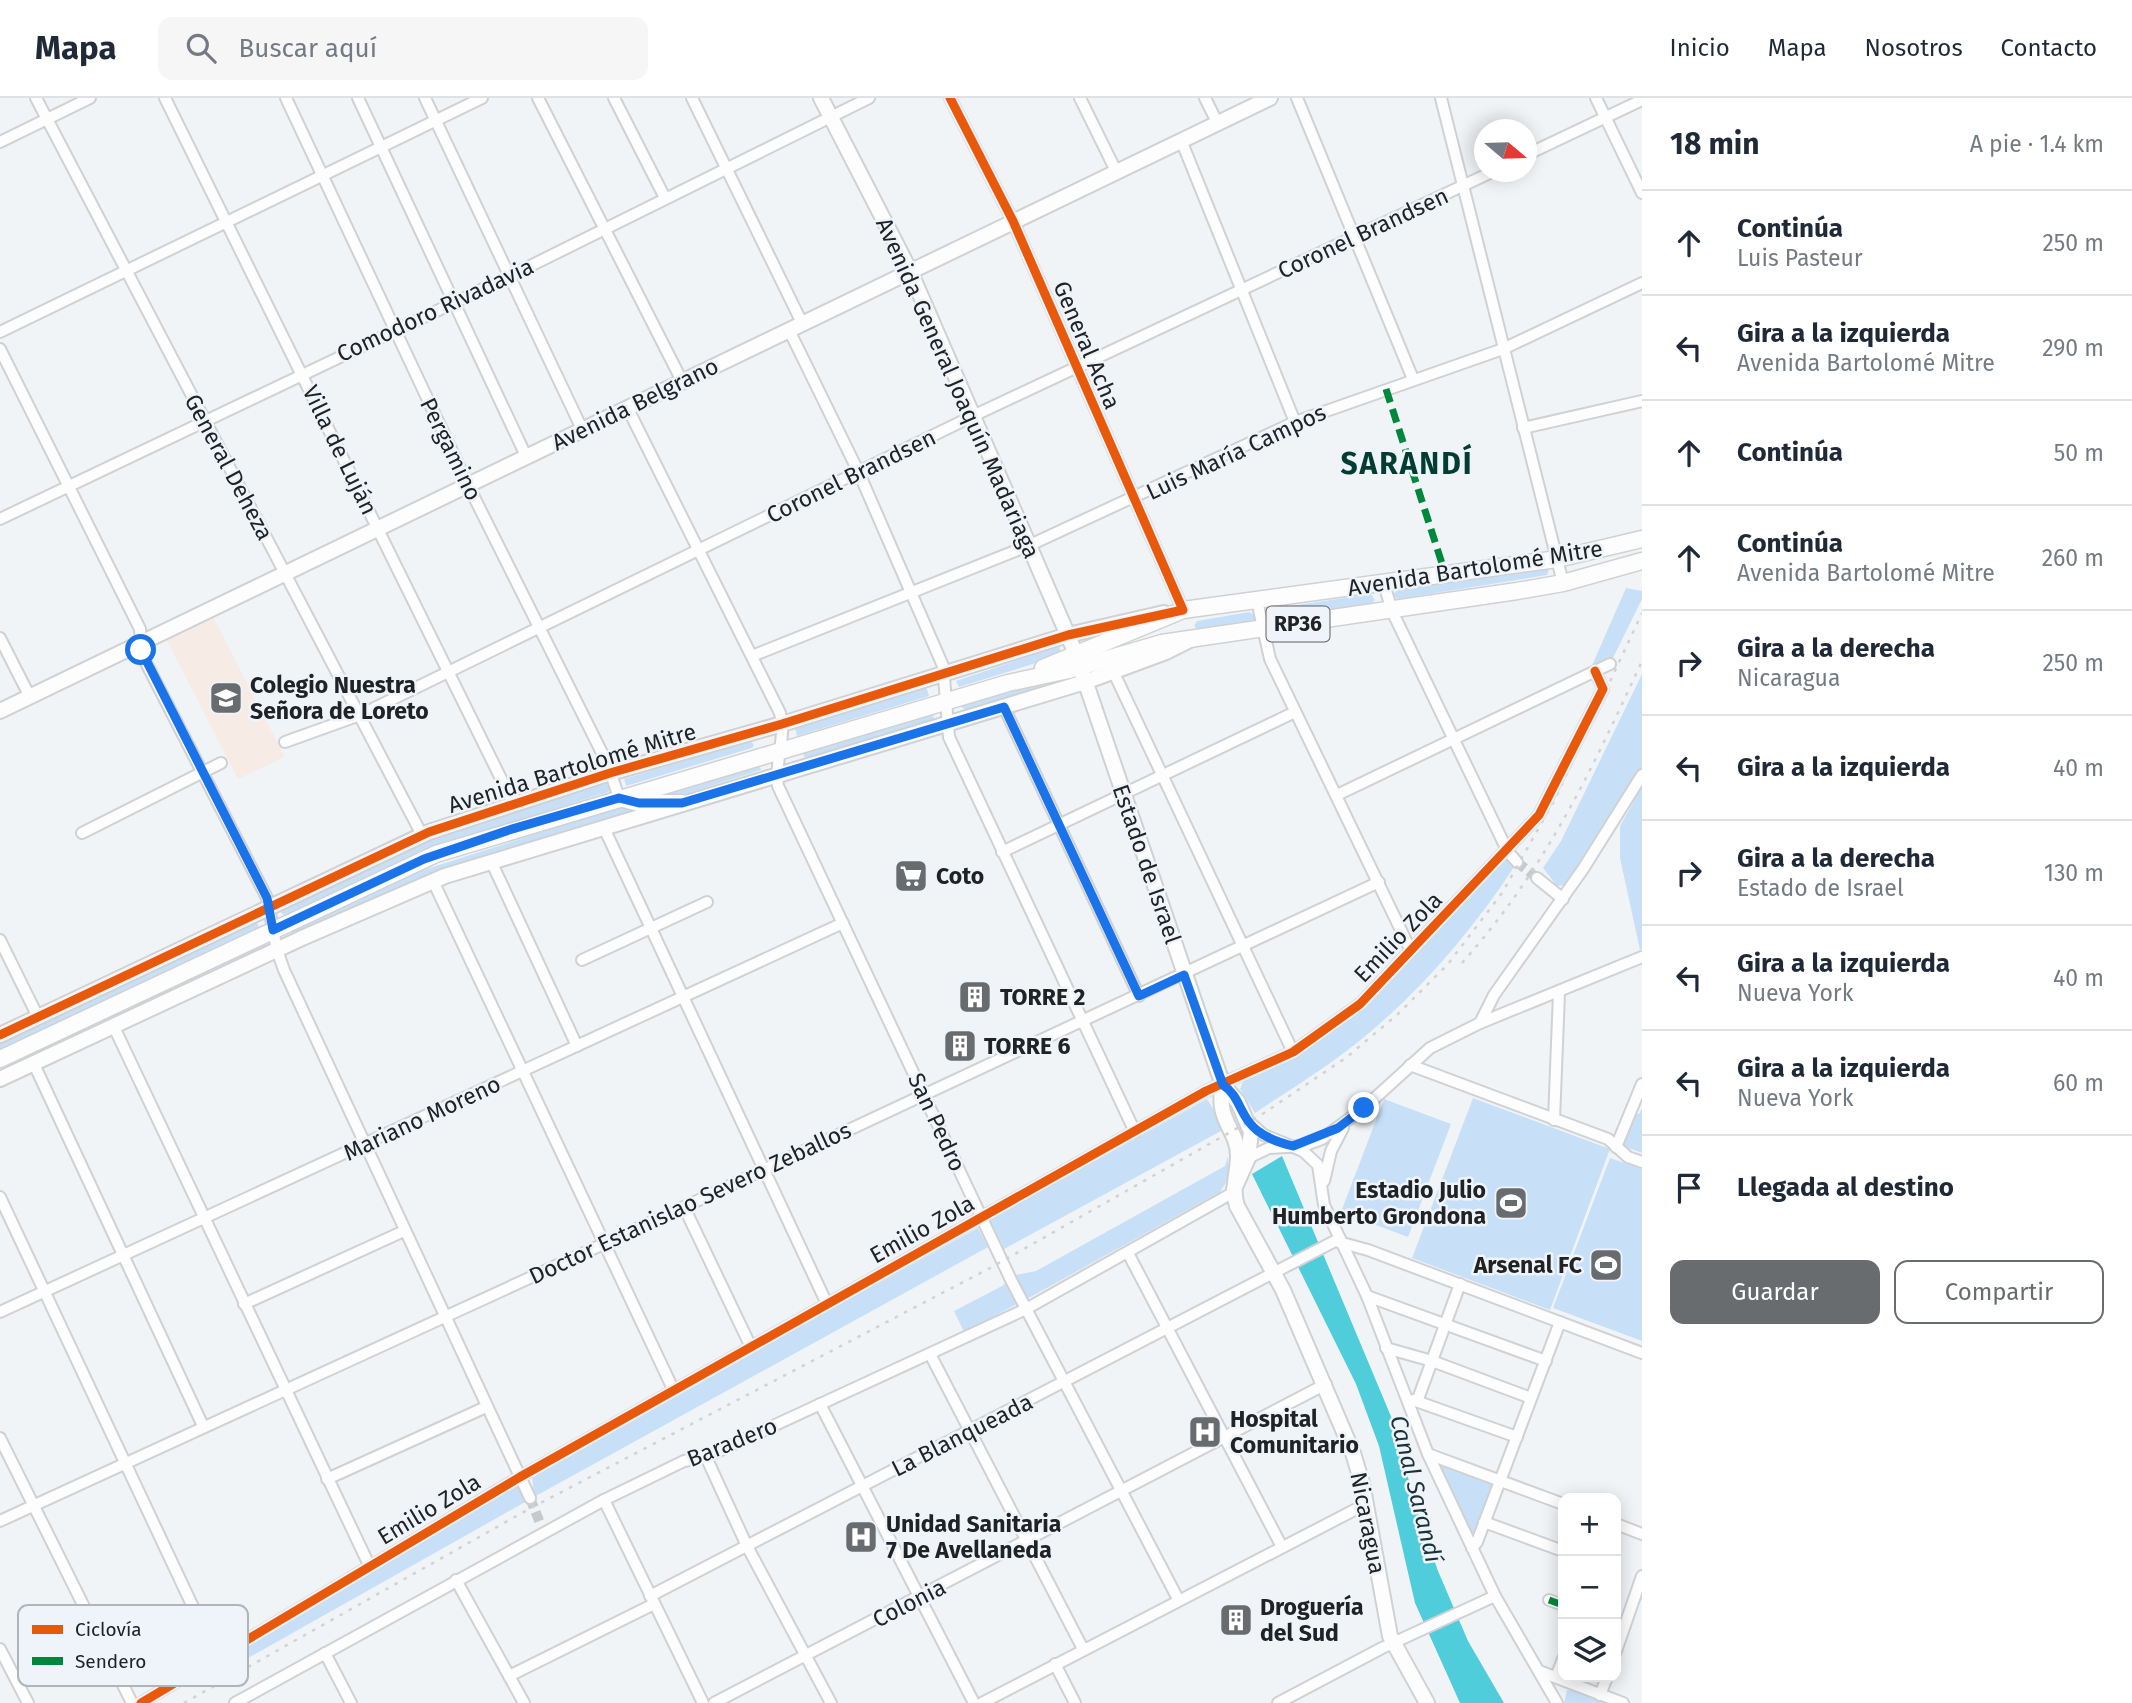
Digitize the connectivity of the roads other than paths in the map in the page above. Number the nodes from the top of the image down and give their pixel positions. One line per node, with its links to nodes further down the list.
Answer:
1 (36, 98): 23 (street, General Deheza)
2 (89, 98): 23 (street)
3 (165, 98): 38 (street, Villa de Luján)
4 (286, 98): 32 (street, Pergamino)
5 (358, 98): 28 (street)
6 (425, 98): 24 (street)
7 (482, 98): 24 (street)
8 (538, 98): 39 (street)
9 (614, 98): 36 (street)
10 (692, 98): 30 (street)
11 (821, 98): 21 (street, Avenida General Joaquín Madariaga)
12 (869, 98): 21 (street, Comodoro Rivadavia)
13 (950, 98): 37 (street, General Acha)
14 (1080, 98): 31 (street)
15 (1205, 98): 25 (street)
16 (1270, 98): 25 (street, Avenida Belgrano)
17 (1297, 98): 40 (street)
18 (1441, 98): 34 (street)
19 (1596, 98): 22 (street)
20 (1642, 100): 22 (street)
21 (831, 117): 30 (street, Comodoro Rivadavia); 42 (street, Avenida General Joaquín Madariaga)
22 (1605, 118): 29 (street); 35 (street)
23 (47, 119): 27 (street); 41 (street, General Deheza)
24 (435, 121): 28 (street); 43 (street)
25 (1217, 122): 26 (street, Avenida Belgrano)
26 (1181, 140): 31 (street, Avenida Belgrano); 45 (street)
27 (0, 142)
28 (381, 146): 32 (street); 46 (street)
29 (1537, 150)
30 (728, 168): 36 (street, Comodoro Rivadavia); 47 (street)
31 (1116, 171): 37 (street, Avenida Belgrano)
32 (322, 175): 38 (street); 48 (street, Pergamino)
33 (1474, 181): 34 (street, Coronel Brandsen)
34 (1463, 186): 40 (street, Coronel Brandsen); 51 (street)
35 (1642, 194)
36 (665, 198): 39 (street, Comodoro Rivadavia)
37 (1013, 221): 42 (street, Avenida Belgrano); 52 (street, General Acha)
38 (227, 222): 41 (street); 53 (street, Villa de Luján)
39 (604, 229): 43 (street, Comodoro Rivadavia); 55 (street)
40 (1355, 237): 45 (street, Coronel Brandsen); 54 (street)
41 (126, 270): 49 (street); 59 (street, General Deheza)
42 (910, 271): 47 (street, Avenida Belgrano); 58 (street, Avenida General Joaquín Madariaga)
43 (508, 277): 46 (street, Comodoro Rivadavia); 62 (street)
44 (1642, 283): 51 (street, Luis María Campos)
45 (1242, 289): 52 (street, Coronel Brandsen); 60 (street)
46 (454, 302): 48 (street, Comodoro Rivadavia); 63 (street)
47 (795, 326): 55 (street, Avenida Belgrano); 64 (street)
48 (394, 330): 53 (street, Comodoro Rivadavia); 65 (street, Pergamino)
49 (0, 332)
50 (0, 349): 66 (street)
51 (1503, 349): 54 (street, Luis María Campos); 61 (street)
52 (1075, 368): 58 (street, Coronel Brandsen); 67 (street, General Acha)
53 (301, 373): 59 (street, Comodoro Rivadavia); 69 (street, Villa de Luján)
54 (1413, 379): 60 (street, Luis María Campos)
55 (682, 381): 57 (street, Avenida Belgrano)
56 (1642, 401): 61 (street)
57 (628, 409): 62 (street, Avenida Belgrano); 72 (street)
58 (975, 415): 64 (street, Coronel Brandsen); 71 (street, Avenida General Joaquín Madariaga)
59 (205, 419): 66 (street, Comodoro Rivadavia); 77 (street, General Deheza)
60 (1295, 422): 67 (street, Luis María Campos)
61 (1523, 428): 73 (street)
62 (582, 429): 63 (street, Avenida Belgrano)
63 (526, 456): 65 (street, Avenida Belgrano)
64 (859, 473): 72 (street, Coronel Brandsen); 80 (street)
65 (468, 485): 69 (street, Avenida Belgrano); 84 (street, Pergamino)
66 (68, 487): 68 (street, Comodoro Rivadavia); 89 (street)
67 (1133, 499): 71 (street, Luis María Campos); 82 (street, General Acha)
68 (0, 519)
69 (379, 529): 77 (street, Avenida Belgrano); 94 (street, Villa de Luján)
70 (1642, 539): 73 (main road, Avenida Bartolomé Mitre / RP36)
71 (1030, 545): 80 (street, Luis María Campos); 86 (street, Avenida General Joaquín Madariaga)
72 (698, 551): 84 (street, Coronel Brandsen); 91 (street)
73 (1557, 559): 78 (street); 79 (main road, Avenida Bartolomé Mitre / RP36)
74 (1642, 561): 75 (main road, Avenida Bartolomé Mitre / RP36)
75 (1609, 570): 76 (main road); 78 (main road, Avenida Bartolomé Mitre / RP36)
76 (1642, 572)
77 (286, 573): 89 (street, Avenida Belgrano); 104 (street, General Deheza)
78 (1563, 583): 83 (main road, Avenida Bartolomé Mitre / RP36)
79 (1384, 584): 81 (main road, Avenida Bartolomé Mitre / RP36); 83 (street)
80 (912, 594): 91 (street, Luis María Campos); 97 (street)
81 (1257, 601): 82 (main road, Avenida Bartolomé Mitre / RP36); 85 (street)
82 (1183, 610): 86 (street, Avenida Bartolomé Mitre); 90 (main road); 92 (main road, Avenida Bartolomé Mitre / RP36)
83 (1392, 611): 85 (main road, Avenida Bartolomé Mitre / RP36); 107 (street)
84 (540, 628): 94 (street, Coronel Brandsen); 112 (street, Pergamino)
85 (1262, 629): 88 (main road, Avenida Bartolomé Mitre / RP36); 103 (street)
86 (1068, 635): 92 (street, Avenida General Joaquín Madariaga); 97 (street, Avenida Bartolomé Mitre)
87 (0, 638): 99 (street)
88 (1191, 639): 90 (main road, Avenida Bartolomé Mitre / RP36); 96 (street, Avenida Bartolomé Mitre)
89 (140, 643): 99 (street, Avenida Belgrano); 111 (street)
90 (1162, 643): 92 (main road, Avenida Bartolomé Mitre / RP36)
91 (752, 656): 105 (street)
92 (1078, 660): 98 (street, Avenida General Joaquín Madariaga); 100 (main road, Avenida Bartolomé Mitre / RP36)
93 (1610, 664): 95 (street)
94 (449, 671): 104 (street, Coronel Brandsen); 119 (street, Villa de Luján)
95 (1595, 671): 107 (street); 126 (street, Emilio Zola)
96 (1114, 673): 98 (street, Avenida Bartolomé Mitre); 115 (street)
97 (944, 674): 100 (street); 105 (street, Avenida Bartolomé Mitre)
98 (1085, 682): 101 (street, Avenida Bartolomé Mitre); 116 (street, Estado de Israel)
99 (30, 697): 102 (street, Avenida Belgrano)
100 (944, 702): 106 (street); 109 (main road, Avenida Bartolomé Mitre / RP36)
101 (1004, 707): 106 (street, Avenida Bartolomé Mitre); 121 (street)
102 (0, 711)
103 (1295, 712): 115 (street); 117 (street)
104 (360, 715): 108 (street, Coronel Brandsen); 124 (street, General Deheza)
105 (782, 724): 109 (street, San Pedro); 112 (street, Avenida Bartolomé Mitre)
106 (946, 724): 113 (street, Avenida Bartolomé Mitre); 125 (street)
107 (1452, 739): 117 (street); 126 (street)
108 (285, 742)
109 (778, 749): 113 (street, San Pedro); 118 (main road, Avenida Bartolomé Mitre / RP36)
110 (220, 763): 111 (street)
111 (203, 772): 123 (street); 134 (street)
112 (610, 773): 118 (street, Pergamino); 119 (street, Avenida Bartolomé Mitre)
113 (776, 774): 120 (street, Avenida Bartolomé Mitre); 135 (street, San Pedro)
114 (1642, 775): 132 (street)
115 (1163, 776): 116 (street); 139 (street)
116 (1123, 794): 121 (street); 144 (street, Estado de Israel)
117 (1337, 795): 131 (street)
118 (619, 798): 120 (main road); 137 (main road, Avenida Bartolomé Mitre / RP36)
119 (513, 803): 124 (street, Avenida Bartolomé Mitre)
120 (682, 803): 122 (street, Avenida Bartolomé Mitre)
121 (1058, 825): 125 (street); 146 (street)
122 (604, 828): 127 (street, Avenida Bartolomé Mitre); 136 (street)
123 (82, 833)
124 (422, 835): 134 (street, Avenida Bartolomé Mitre)
125 (1002, 852): 149 (street)
126 (1508, 852): 128 (street); 141 (street, Emilio Zola)
127 (491, 862): 130 (street, Avenida Bartolomé Mitre); 153 (street)
128 (1517, 862)
129 (1537, 878): 132 (street)
130 (433, 881): 140 (street, Avenida Bartolomé Mitre); 158 (street)
131 (1379, 882): 139 (street, Doctor Estanislao Severo Zeballos); 141 (street)
132 (1563, 899): 150 (street)
133 (707, 902): 136 (street)
134 (270, 908): 137 (street); 148 (street, Avenida Bartolomé Mitre)
135 (843, 923): 147 (street, Mariano Moreno); 162 (street, San Pedro)
136 (649, 927): 142 (street); 147 (street)
137 (273, 930): 140 (street); 155 (main road, Avenida Bartolomé Mitre / RP36)
138 (0, 940): 148 (street)
139 (1244, 947): 144 (street, Doctor Estanislao Severo Zeballos); 154 (street)
140 (277, 950): 151 (street, Avenida Bartolomé Mitre); 167 (street)
141 (1411, 951): 154 (street, Emilio Zola)
142 (582, 960)
143 (1641, 961): 145 (street)
144 (1184, 975): 146 (street, Doctor Estanislao Severo Zeballos); 161 (street, Estado de Israel)
145 (1559, 993): 150 (street); 164 (street)
146 (1139, 996): 149 (street, Doctor Estanislao Severo Zeballos)
147 (681, 997): 153 (street, Mariano Moreno); 172 (street)
148 (38, 1017): 152 (street, Avenida Bartolomé Mitre)
149 (1083, 1023): 162 (street, Doctor Estanislao Severo Zeballos); 166 (street)
150 (1480, 1023): 157 (street)
151 (113, 1025): 156 (street, Avenida Bartolomé Mitre); 178 (street)
152 (0, 1035)
153 (577, 1046): 158 (street, Mariano Moreno)
154 (1293, 1052): 161 (street, Emilio Zola)
155 (0, 1059)
156 (33, 1062): 159 (street, Avenida Bartolomé Mitre); 183 (street)
157 (1410, 1065): 163 (street); 164 (street)
158 (524, 1070): 167 (street, Mariano Moreno); 181 (street)
159 (0, 1079)
160 (1642, 1084): 169 (street)
161 (1223, 1085): 165 (street, Estado de Israel); 166 (street, Emilio Zola); 174 (street, Estado de Israel)
162 (924, 1095): 172 (street, Doctor Estanislao Severo Zeballos); 177 (street, San Pedro)
163 (1351, 1118): 168 (street); 173 (street)
164 (1554, 1120): 169 (street)
165 (1249, 1122): 168 (street); 170 (street)
166 (1136, 1132): 177 (street, Emilio Zola)
167 (365, 1144): 178 (street, Mariano Moreno); 179 (street)
168 (1293, 1146): 170 (street); 173 (street)
169 (1616, 1147): 171 (street)
170 (1248, 1158): 174 (street)
171 (1642, 1162)
172 (765, 1168): 176 (street, Doctor Estanislao Severo Zeballos); 189 (street)
173 (1323, 1188): 180 (street)
174 (1234, 1190): 182 (street, Baradero); 184 (street, Nicaragua)
175 (0, 1197): 186 (street)
176 (684, 1207): 181 (street, Doctor Estanislao Severo Zeballos); 196 (street)
177 (983, 1217): 189 (street, Emilio Zola); 190 (street, San Pedro)
178 (205, 1220): 183 (street, Mariano Moreno); 188 (street)
179 (404, 1231): 188 (street); 192 (street)
180 (1344, 1241): 184 (street, La Blanqueada); 185 (street); 187 (street)
181 (605, 1243): 192 (street, Doctor Estanislao Severo Zeballos); 205 (street)
182 (1128, 1253): 190 (street, Baradero); 195 (street)
183 (124, 1255): 186 (street, Mariano Moreno); 210 (street)
184 (1280, 1271): 195 (street, La Blanqueada); 203 (street, Nicaragua)
185 (1460, 1284): 193 (street); 194 (street)
186 (44, 1292): 191 (street, Mariano Moreno); 217 (street)
187 (1367, 1296): 194 (street); 197 (street)
188 (244, 1304): 204 (street)
189 (827, 1304): 196 (street, Emilio Zola)
190 (1026, 1309): 199 (street, Baradero); 202 (street, San Pedro)
191 (0, 1312)
192 (444, 1317): 204 (street, Doctor Estanislao Severo Zeballos); 209 (street)
193 (1560, 1322): 198 (street); 200 (street)
194 (1447, 1323): 200 (street); 201 (street)
195 (1169, 1329): 202 (street, La Blanqueada); 212 (street)
196 (750, 1345): 205 (street, Emilio Zola)
197 (1386, 1348): 201 (street); 207 (street)
198 (1642, 1353)
199 (930, 1354): 208 (street, Baradero); 211 (street)
200 (1546, 1361): 206 (street)
201 (1432, 1362): 206 (street); 207 (street)
202 (1064, 1383): 211 (street, La Blanqueada); 222 (street, San Pedro)
203 (1326, 1384): 212 (street, Colonia); 226 (street, Nicaragua)
204 (284, 1389): 210 (street, Doctor Estanislao Severo Zeballos); 219 (street)
205 (673, 1389): 218 (street, Emilio Zola)
206 (1531, 1398): 213 (street)
207 (1413, 1400): 213 (street); 215 (street)
208 (820, 1404): 216 (street, Baradero); 221 (street)
209 (486, 1407): 218 (street); 219 (street)
210 (202, 1426): 217 (street, Doctor Estanislao Severo Zeballos)
211 (970, 1431): 221 (street, La Blanqueada); 232 (street)
212 (1224, 1437): 222 (street, Colonia); 234 (street)
213 (1517, 1437): 220 (street)
214 (0, 1438): 227 (street)
215 (1428, 1454): 220 (street); 235 (street)
216 (706, 1457): 224 (street, Baradero); 233 (street)
217 (125, 1464): 227 (street, Doctor Estanislao Severo Zeballos); 247 (street)
218 (520, 1476): 223 (street); 237 (street, Emilio Zola)
219 (327, 1479): 237 (street)
220 (1500, 1481): 225 (street); 229 (street)
221 (860, 1486): 233 (street, La Blanqueada); 241 (street)
222 (1122, 1491): 232 (street, Colonia); 242 (street, San Pedro)
223 (530, 1498)
224 (604, 1500): 239 (street, Baradero); 243 (street)
225 (1558, 1502)
226 (1366, 1504): 234 (street); 250 (street, Nicaragua)
227 (33, 1505): 228 (street, Doctor Estanislao Severo Zeballos); 246 (street)
228 (0, 1521)
229 (1484, 1522): 235 (street); 236 (street)
230 (1621, 1526): 231 (street)
231 (1642, 1534)
232 (1027, 1541): 241 (street, Colonia); 252 (street)
233 (747, 1546): 243 (street, La Blanqueada); 254 (street)
234 (1282, 1547): 242 (street)
235 (1472, 1548): 240 (street)
236 (1558, 1549)
237 (370, 1567): 249 (street, Emilio Zola)
238 (1642, 1576): 248 (street)
239 (456, 1580): 253 (street, Baradero); 258 (street)
240 (1495, 1595): 250 (street); 256 (street)
241 (920, 1598): 254 (street, Colonia); 276 (street)
242 (1178, 1599): 252 (street)
243 (652, 1600): 258 (street, La Blanqueada); 273 (street)
244 (1549, 1600): 245 (street)
245 (1558, 1603)
246 (83, 1605)
247 (192, 1605)
248 (1621, 1637)
249 (248, 1640)
250 (1393, 1644): 279 (street); 280 (street, Nicaragua)
251 (0, 1649): 261 (street)
252 (1083, 1649): 255 (street)
253 (325, 1653): 270 (street, Baradero); 271 (street)
254 (806, 1656): 274 (street, Colonia); 275 (street)
255 (1055, 1664): 277 (street); 278 (street)
256 (1539, 1671): 259 (street); 281 (street)
257 (1558, 1672): 259 (street)
258 (509, 1676): 272 (street)
259 (1556, 1677): 262 (street)
260 (1605, 1682): 266 (street)
261 (18, 1684)
262 (1571, 1684): 266 (street); 281 (street)
263 (19, 1686): 267 (street)
264 (124, 1686): 268 (street)
265 (170, 1686): 269 (street, Emilio Zola)
266 (1601, 1695): 282 (street)
267 (28, 1703)
268 (132, 1703)
269 (141, 1703)
270 (235, 1703)
271 (351, 1703)
272 (524, 1703)
273 (703, 1703)
274 (714, 1703)
275 (831, 1703)
276 (974, 1703)
277 (982, 1703)
278 (1075, 1703)
279 (1278, 1703)
280 (1427, 1703)
281 (1557, 1703)
282 (1623, 1703)

